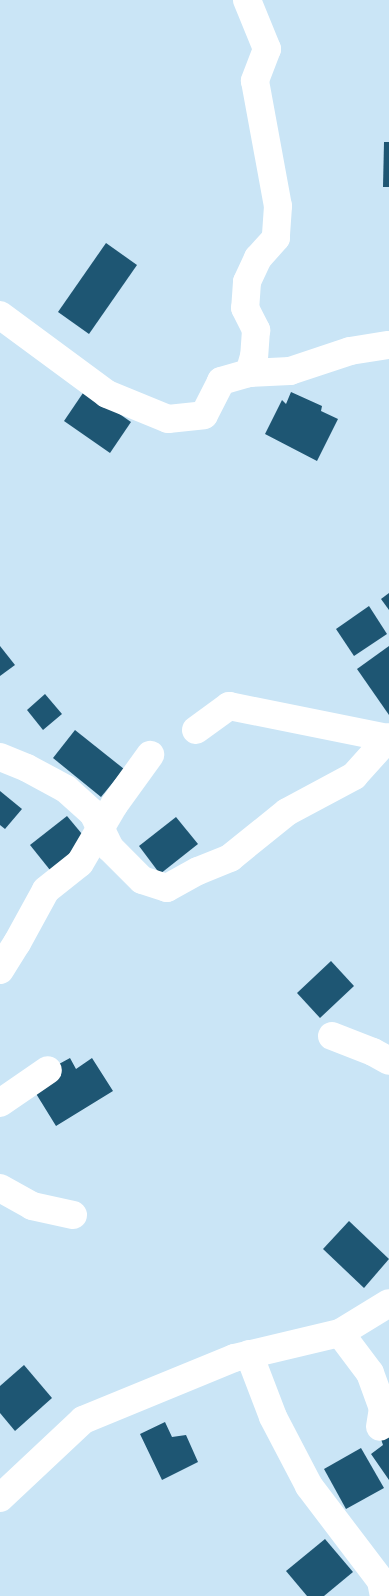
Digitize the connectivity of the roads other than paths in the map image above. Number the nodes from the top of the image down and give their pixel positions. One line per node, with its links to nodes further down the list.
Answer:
1 (247, 0): 4 (street)
2 (0, 315): 4 (street)
3 (389, 345): 4 (street)
4 (249, 373)
5 (196, 730): 6 (street)
6 (388, 738): 9 (street)
7 (150, 755): 9 (street)
8 (0, 757): 9 (street)
9 (100, 828): 10 (street)
10 (0, 970)
11 (332, 1036): 12 (street)
12 (389, 1062)
13 (48, 1070): 14 (street)
14 (0, 1103)
15 (0, 1188): 16 (street)
16 (73, 1215)
17 (389, 1303): 18 (street)
18 (340, 1333): 19 (street); 20 (street)
19 (248, 1354): 21 (street); 22 (street)
20 (380, 1427)
21 (5, 1484)
22 (384, 1596)

